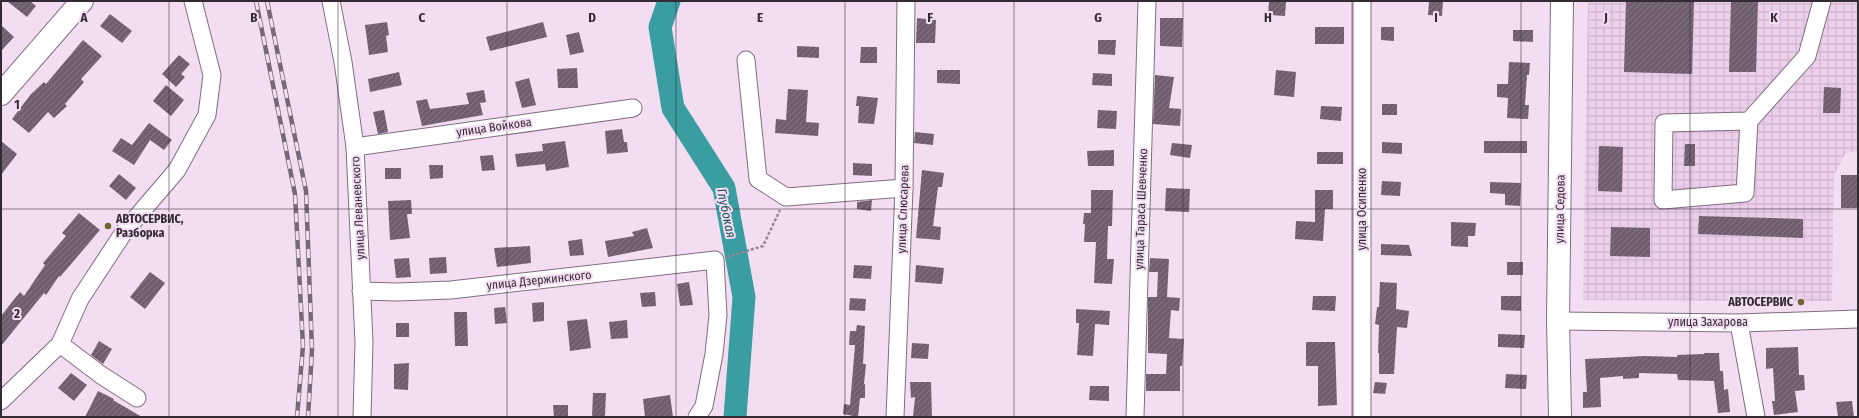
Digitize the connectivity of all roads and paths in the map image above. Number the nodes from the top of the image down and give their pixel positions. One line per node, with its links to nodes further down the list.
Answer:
1 (82, 1): 10 (main road)
2 (193, 1): 21 (street)
3 (331, 1): 13 (street, улица Леваневского)
4 (906, 1): 14 (street, улица Слюсарева)
5 (1147, 1): 27 (street, улица Тараса Шевченко)
6 (1362, 1): 28 (street, улица Осипенко)
7 (1562, 1): 19 (main road, улица Седова)
8 (1822, 1): 12 (street)
9 (746, 60): 15 (street)
10 (1, 94)
11 (632, 108): 13 (street, улица Войкова)
12 (1749, 121): 12 (street)
13 (355, 147): 17 (street, улица Леваневского)
14 (904, 188): 15 (street); 26 (street, улица Слюсарева)
15 (786, 197): 16 (path)
16 (716, 260): 17 (street, улица Дзержинского); 25 (street)
17 (362, 291): 24 (street, улица Леваневского)
18 (1858, 319): 20 (street, улица Захарова)
19 (1558, 321): 20 (street, улица Захарова); 29 (main road, улица Седова)
20 (1739, 322): 30 (street)
21 (60, 344): 22 (street); 23 (street)
22 (137, 398)
23 (1, 401)
24 (362, 417)
25 (697, 417)
26 (895, 417)
27 (1135, 417)
28 (1362, 417)
29 (1560, 417)
30 (1756, 417)

